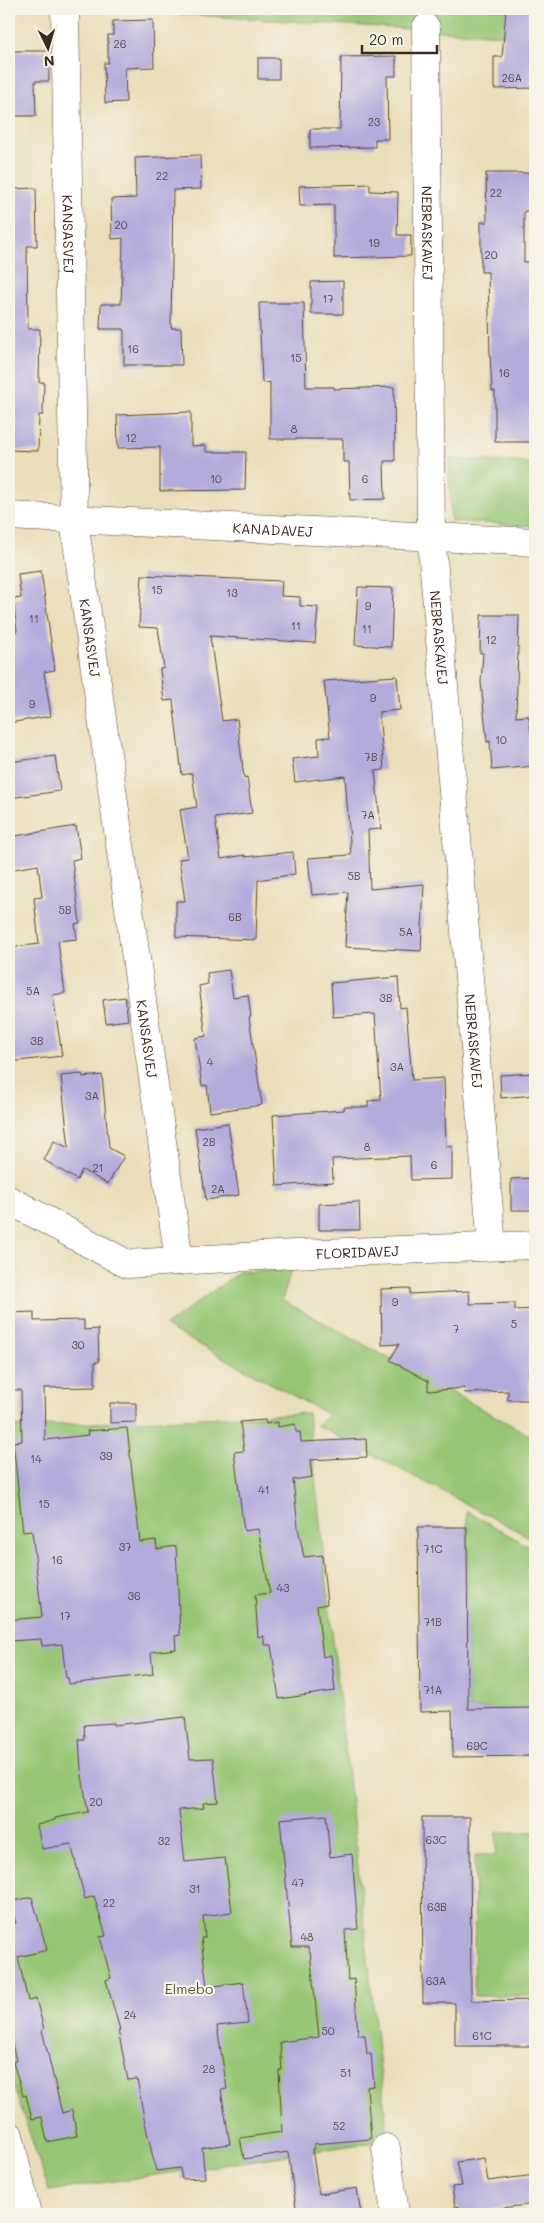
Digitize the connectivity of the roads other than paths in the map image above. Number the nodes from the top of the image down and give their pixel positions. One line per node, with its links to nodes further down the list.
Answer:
1 (65, 9): 4 (street, KANSASVEJ)
2 (426, 28): 5 (street, NEBRASKAVEJ)
3 (9, 516): 4 (street, KANADAVEJ)
4 (74, 520): 5 (street, KANADAVEJ); 10 (street, KANSASVEJ)
5 (431, 535): 6 (street, KANADAVEJ); 9 (street, NEBRASKAVEJ)
6 (535, 542)
7 (9, 1200): 10 (street, FLORIDAVEJ)
8 (535, 1245): 9 (street, FLORIDAVEJ)
9 (492, 1246): 10 (street, FLORIDAVEJ)
10 (179, 1261)
11 (9, 2136): 13 (street)
12 (386, 2148): 14 (street)
13 (27, 2214)
14 (395, 2214)

